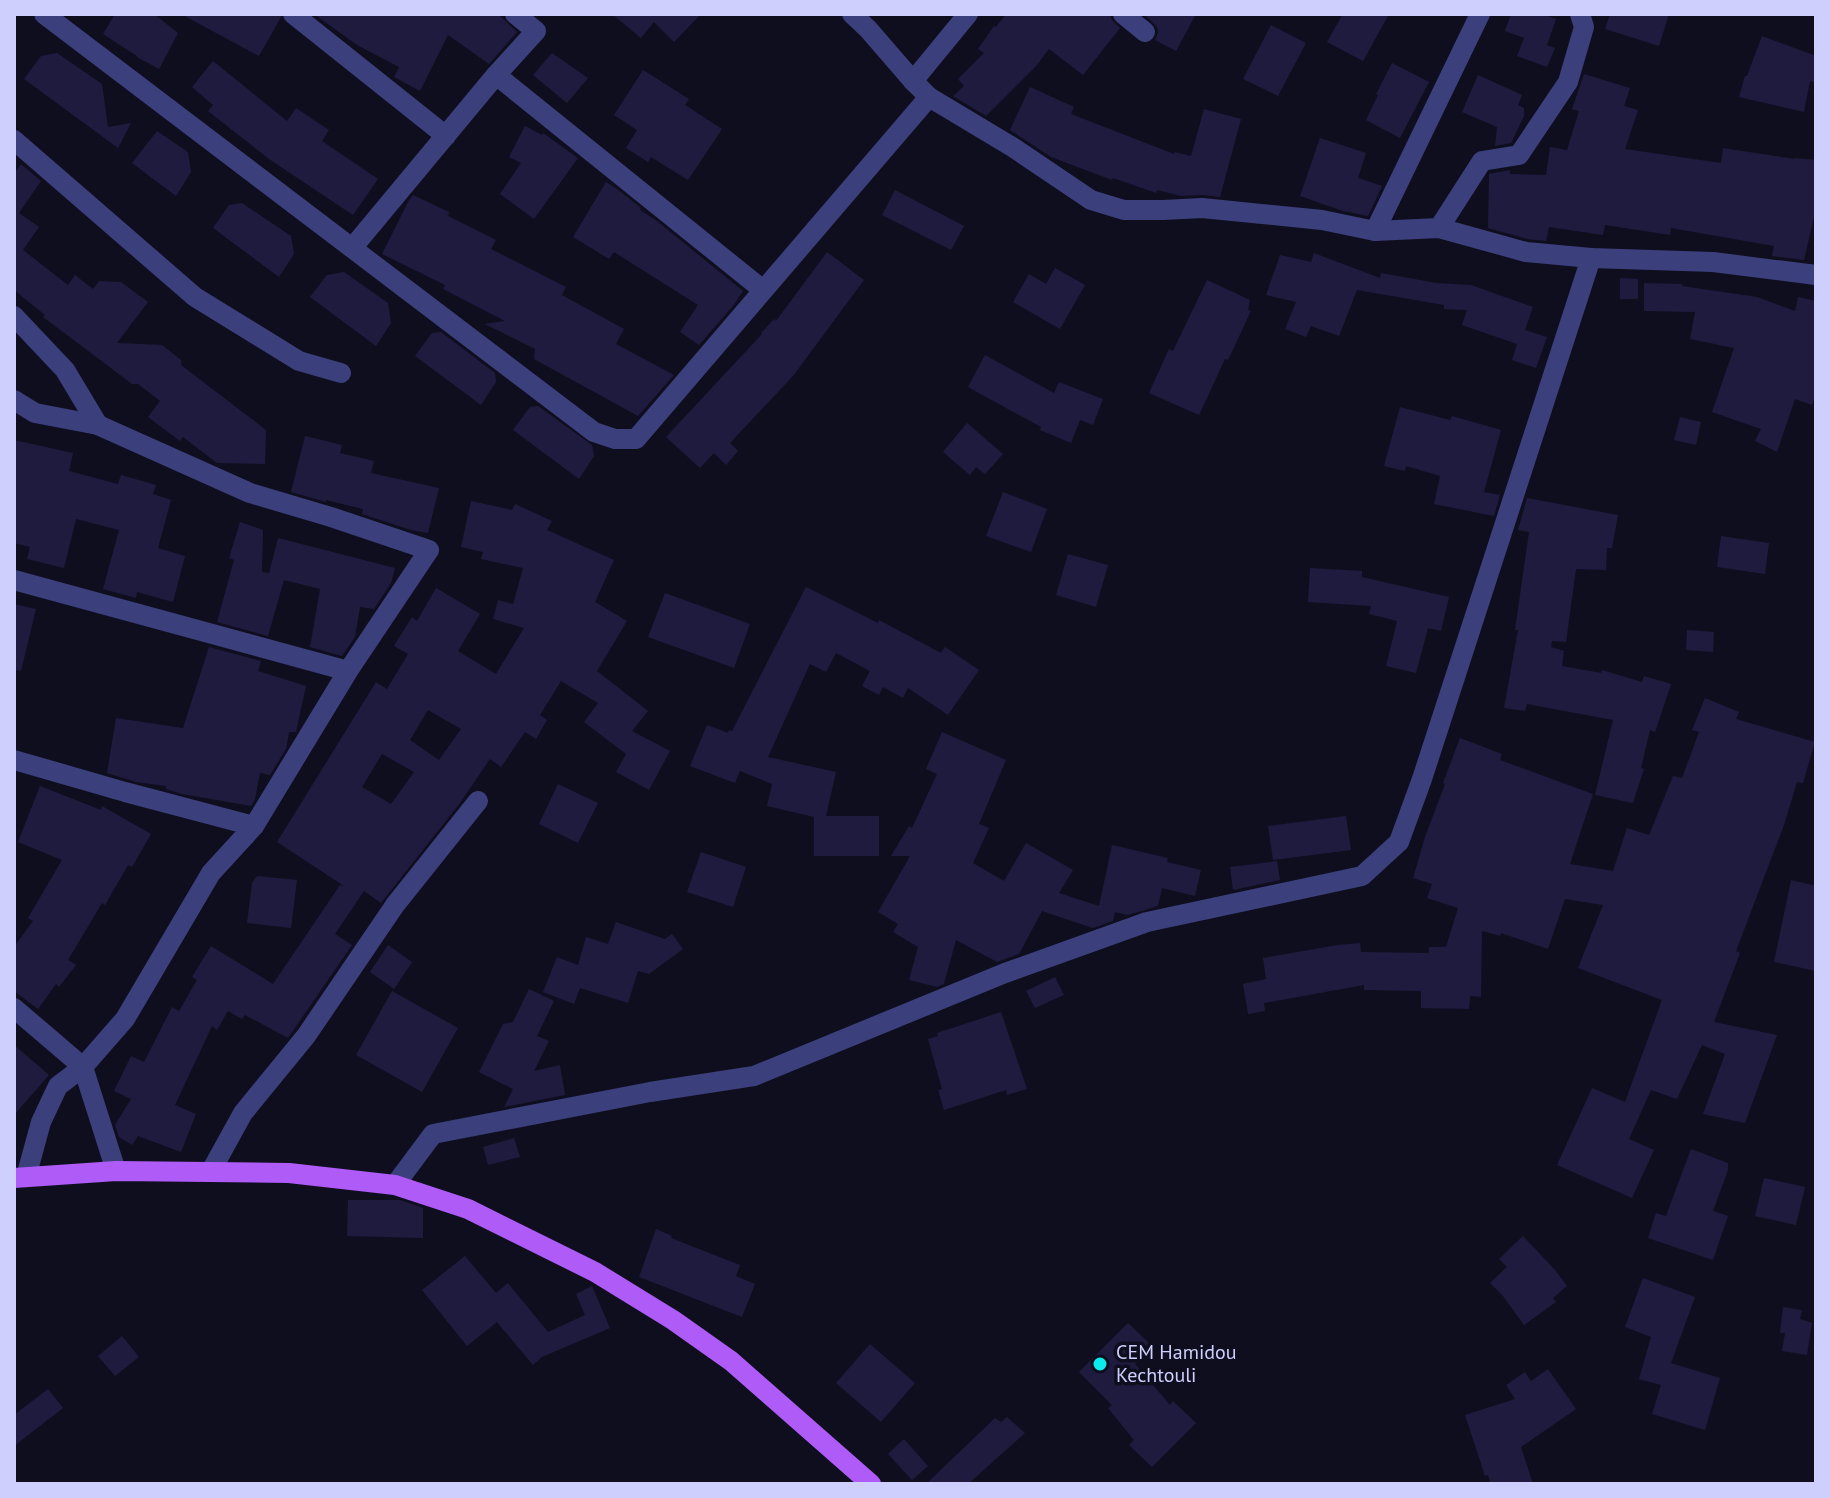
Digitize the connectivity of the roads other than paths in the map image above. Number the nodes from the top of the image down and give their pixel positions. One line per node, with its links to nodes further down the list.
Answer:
1 (293, 14): 13 (street)
2 (515, 14): 10 (street)
3 (852, 14): 11 (street)
4 (968, 14): 11 (street)
5 (1123, 14): 9 (street)
6 (1480, 14): 16 (street)
7 (1580, 14): 15 (street)
8 (59, 18): 17 (street)
9 (1145, 32)
10 (496, 75): 13 (street); 20 (street)
11 (913, 81): 12 (street)
12 (929, 97): 16 (street); 20 (street)
13 (446, 136): 17 (street)
14 (14, 140): 22 (street)
15 (1439, 228): 16 (street); 18 (street)
16 (1375, 231)
17 (353, 247): 20 (street)
18 (1591, 258): 19 (street); 35 (street)
19 (1816, 275)
20 (763, 290)
21 (14, 316): 24 (street)
22 (341, 373)
23 (14, 400): 24 (street)
24 (98, 425): 26 (street)
25 (14, 580): 26 (street)
26 (348, 671): 29 (street)
27 (14, 760): 29 (street)
28 (478, 801): 33 (street)
29 (254, 826): 31 (street)
30 (14, 1008): 31 (street)
31 (83, 1067): 32 (street); 34 (street)
32 (116, 1171): 33 (main road); 34 (main road)
33 (211, 1171): 35 (main road)
34 (20, 1178)
35 (395, 1185): 36 (main road)
36 (871, 1484)

